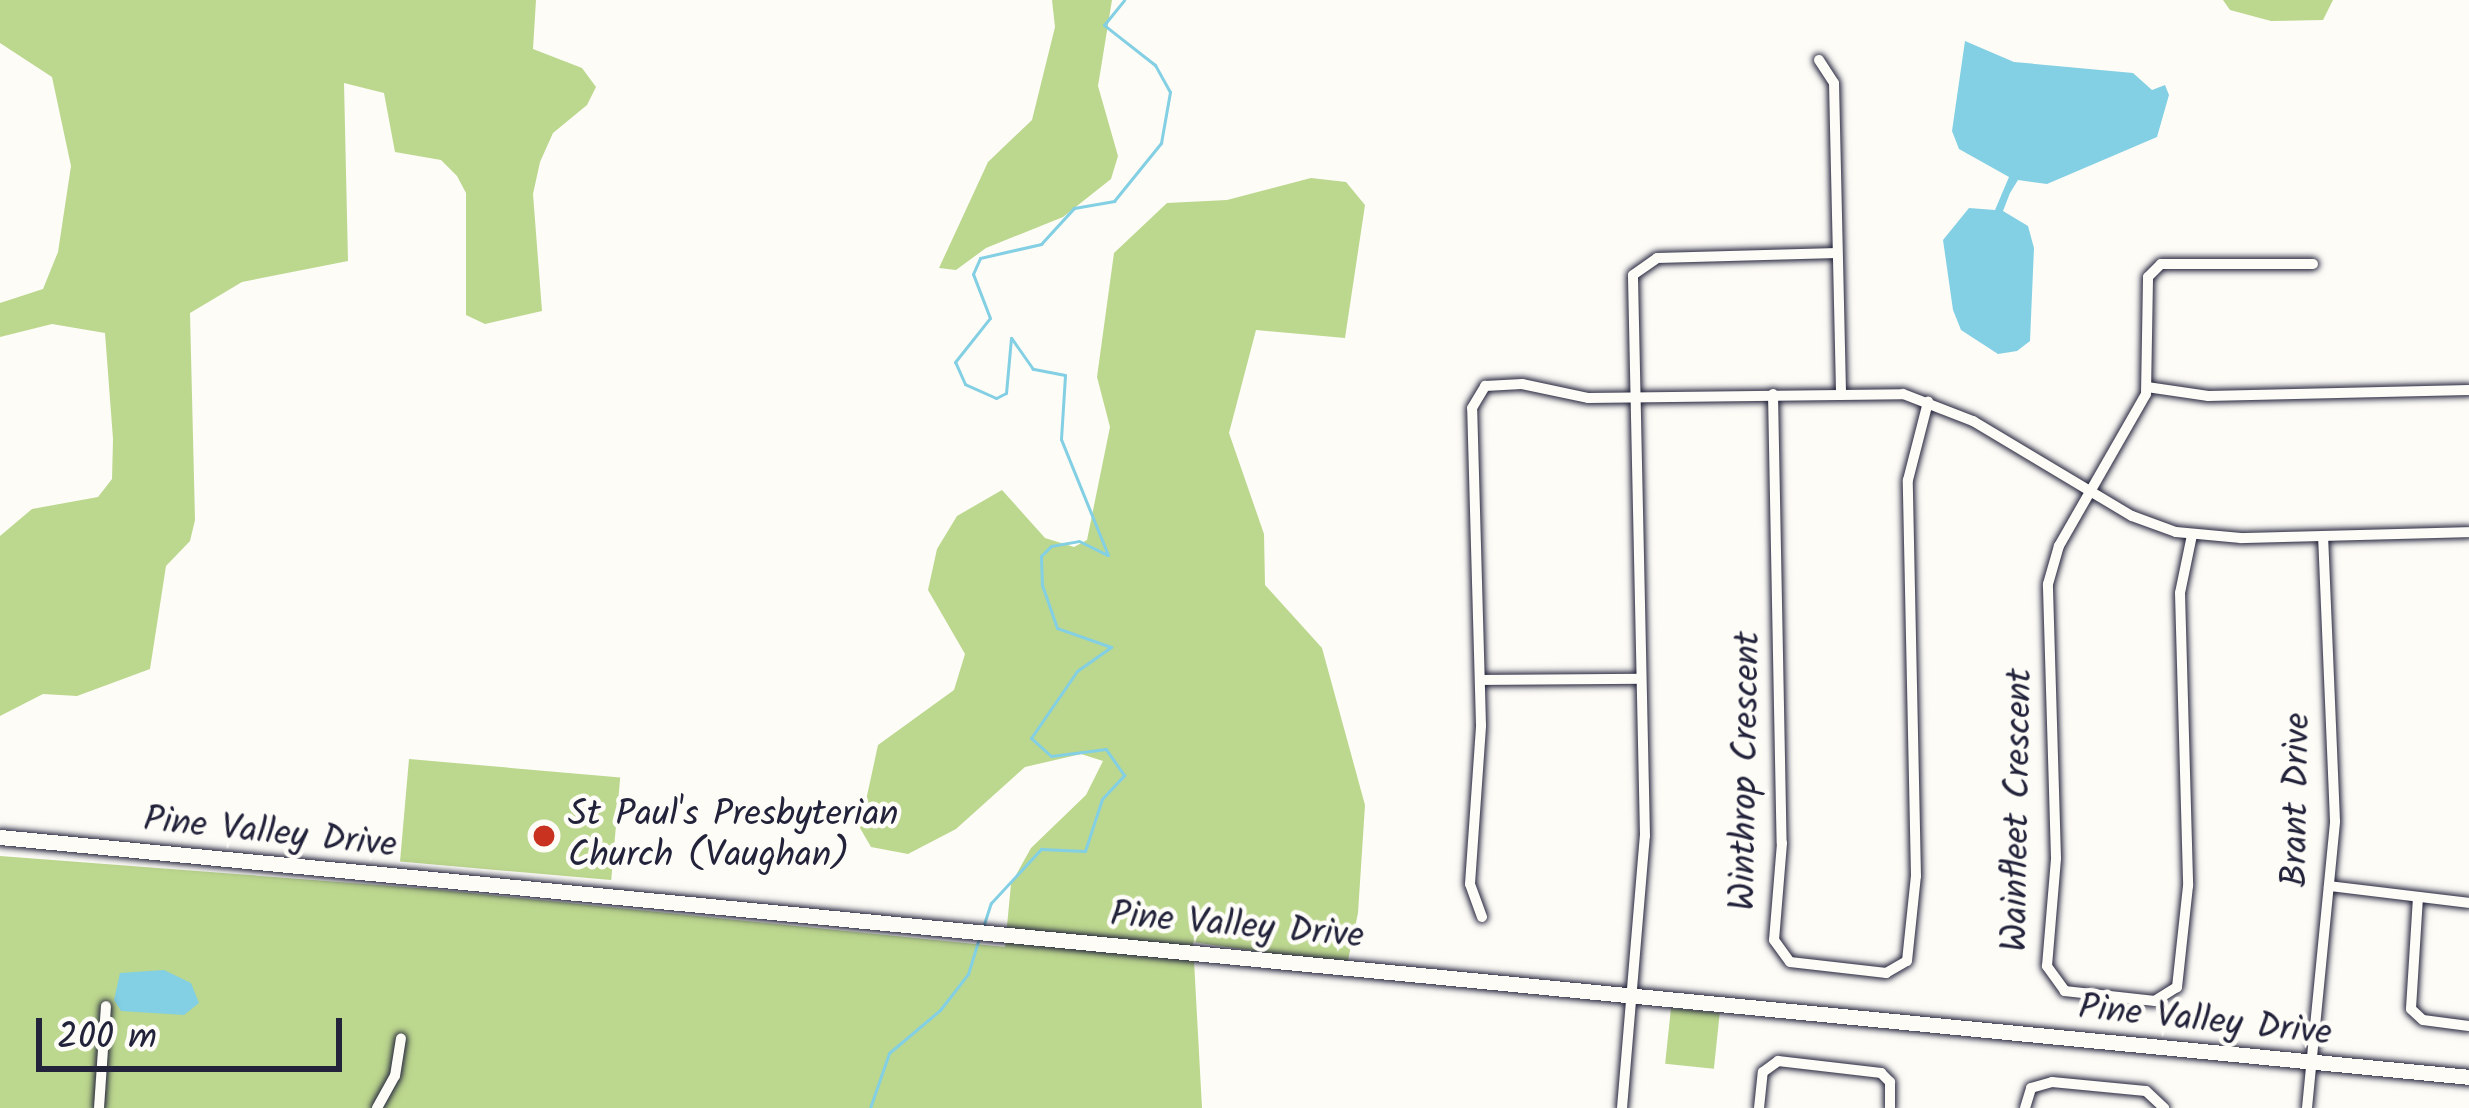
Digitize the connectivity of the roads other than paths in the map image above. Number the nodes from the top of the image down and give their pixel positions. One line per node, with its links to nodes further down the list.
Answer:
1 (1819, 59): 2 (street)
2 (1837, 253): 6 (street); 8 (street)
3 (2314, 264): 4 (street)
4 (2147, 387): 5 (street); 10 (street)
5 (2469, 390)
6 (1841, 393): 7 (street); 9 (street)
7 (1774, 394): 8 (street); 9 (street, Winthrop Crescent)
8 (1634, 398): 14 (street); 15 (street)
9 (1928, 402): 10 (street)
10 (2090, 492): 12 (street); 12 (street, Wainfleet Crescent)
11 (2469, 532): 13 (street)
12 (2192, 535): 13 (street)
13 (2323, 537): 17 (street, Brant Drive)
14 (1640, 679): 15 (street); 21 (street)
15 (1480, 680): 20 (street)
16 (0, 837): 21 (street, Pine Valley Drive)
17 (2329, 886): 18 (street); 25 (street, Brant Drive)
18 (2418, 897): 19 (street); 23 (street)
19 (2469, 902)
20 (1482, 917)
21 (1632, 994): 25 (street, Pine Valley Drive); 29 (street)
22 (106, 1006): 27 (street)
23 (2469, 1026)
24 (401, 1038): 28 (street)
25 (2311, 1063): 26 (street, Pine Valley Drive); 34 (street, Brant Drive)
26 (2469, 1077)
27 (99, 1108)
28 (376, 1108)
29 (1622, 1108)
30 (1759, 1108): 31 (street)
31 (1890, 1108)
32 (2025, 1108): 33 (street)
33 (2164, 1108)
34 (2307, 1108)

